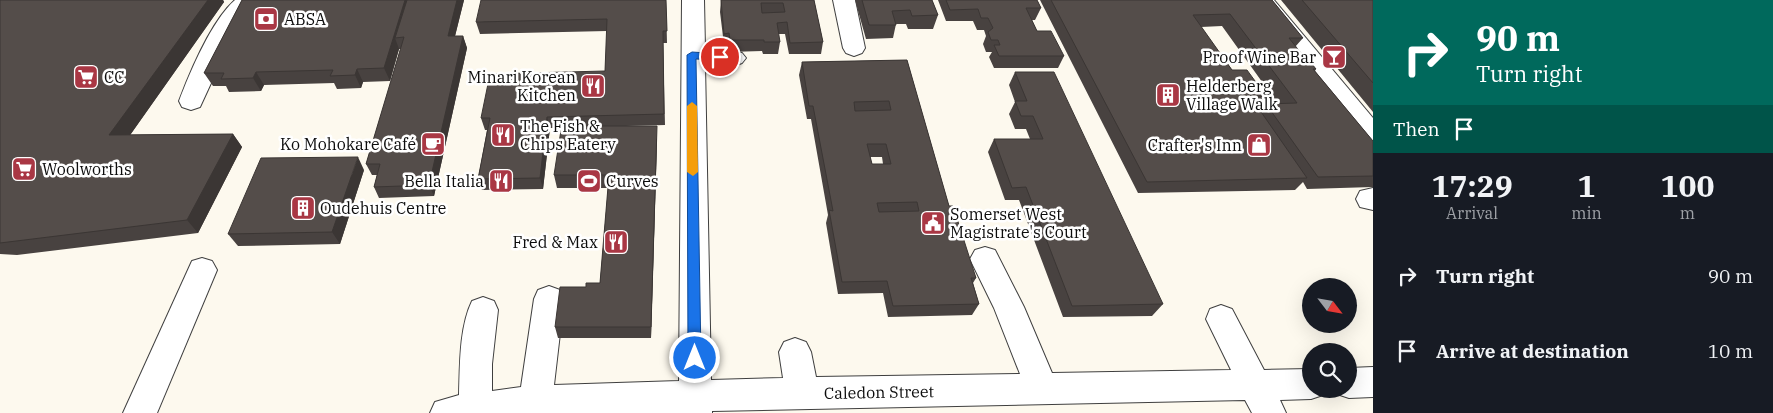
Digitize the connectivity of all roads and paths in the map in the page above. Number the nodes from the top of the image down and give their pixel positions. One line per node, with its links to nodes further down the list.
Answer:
1 (248, 0): 8 (street)
2 (844, 0): 5 (street)
3 (1262, 0): 9 (street)
4 (690, 4): 6 (street)
5 (854, 48)
6 (692, 55): 7 (street); 23 (street)
7 (734, 58)
8 (192, 101)
9 (1373, 135)
10 (985, 259): 20 (street)
11 (202, 270): 25 (street)
12 (549, 299): 22 (street)
13 (483, 310): 24 (street)
14 (1220, 319): 19 (street)
15 (795, 352): 21 (street)
16 (1373, 382): 17 (street)
17 (1357, 383)
18 (1302, 384): 19 (street, Caledon Street)
19 (1255, 385): 20 (street, Caledon Street); 26 (street)
20 (1042, 389): 21 (street, Caledon Street)
21 (802, 393): 23 (street, Caledon Street)
22 (536, 401): 23 (street, Caledon Street); 24 (street, Caledon Street)
23 (695, 405)
24 (461, 411)
25 (140, 413)
26 (1269, 413)

